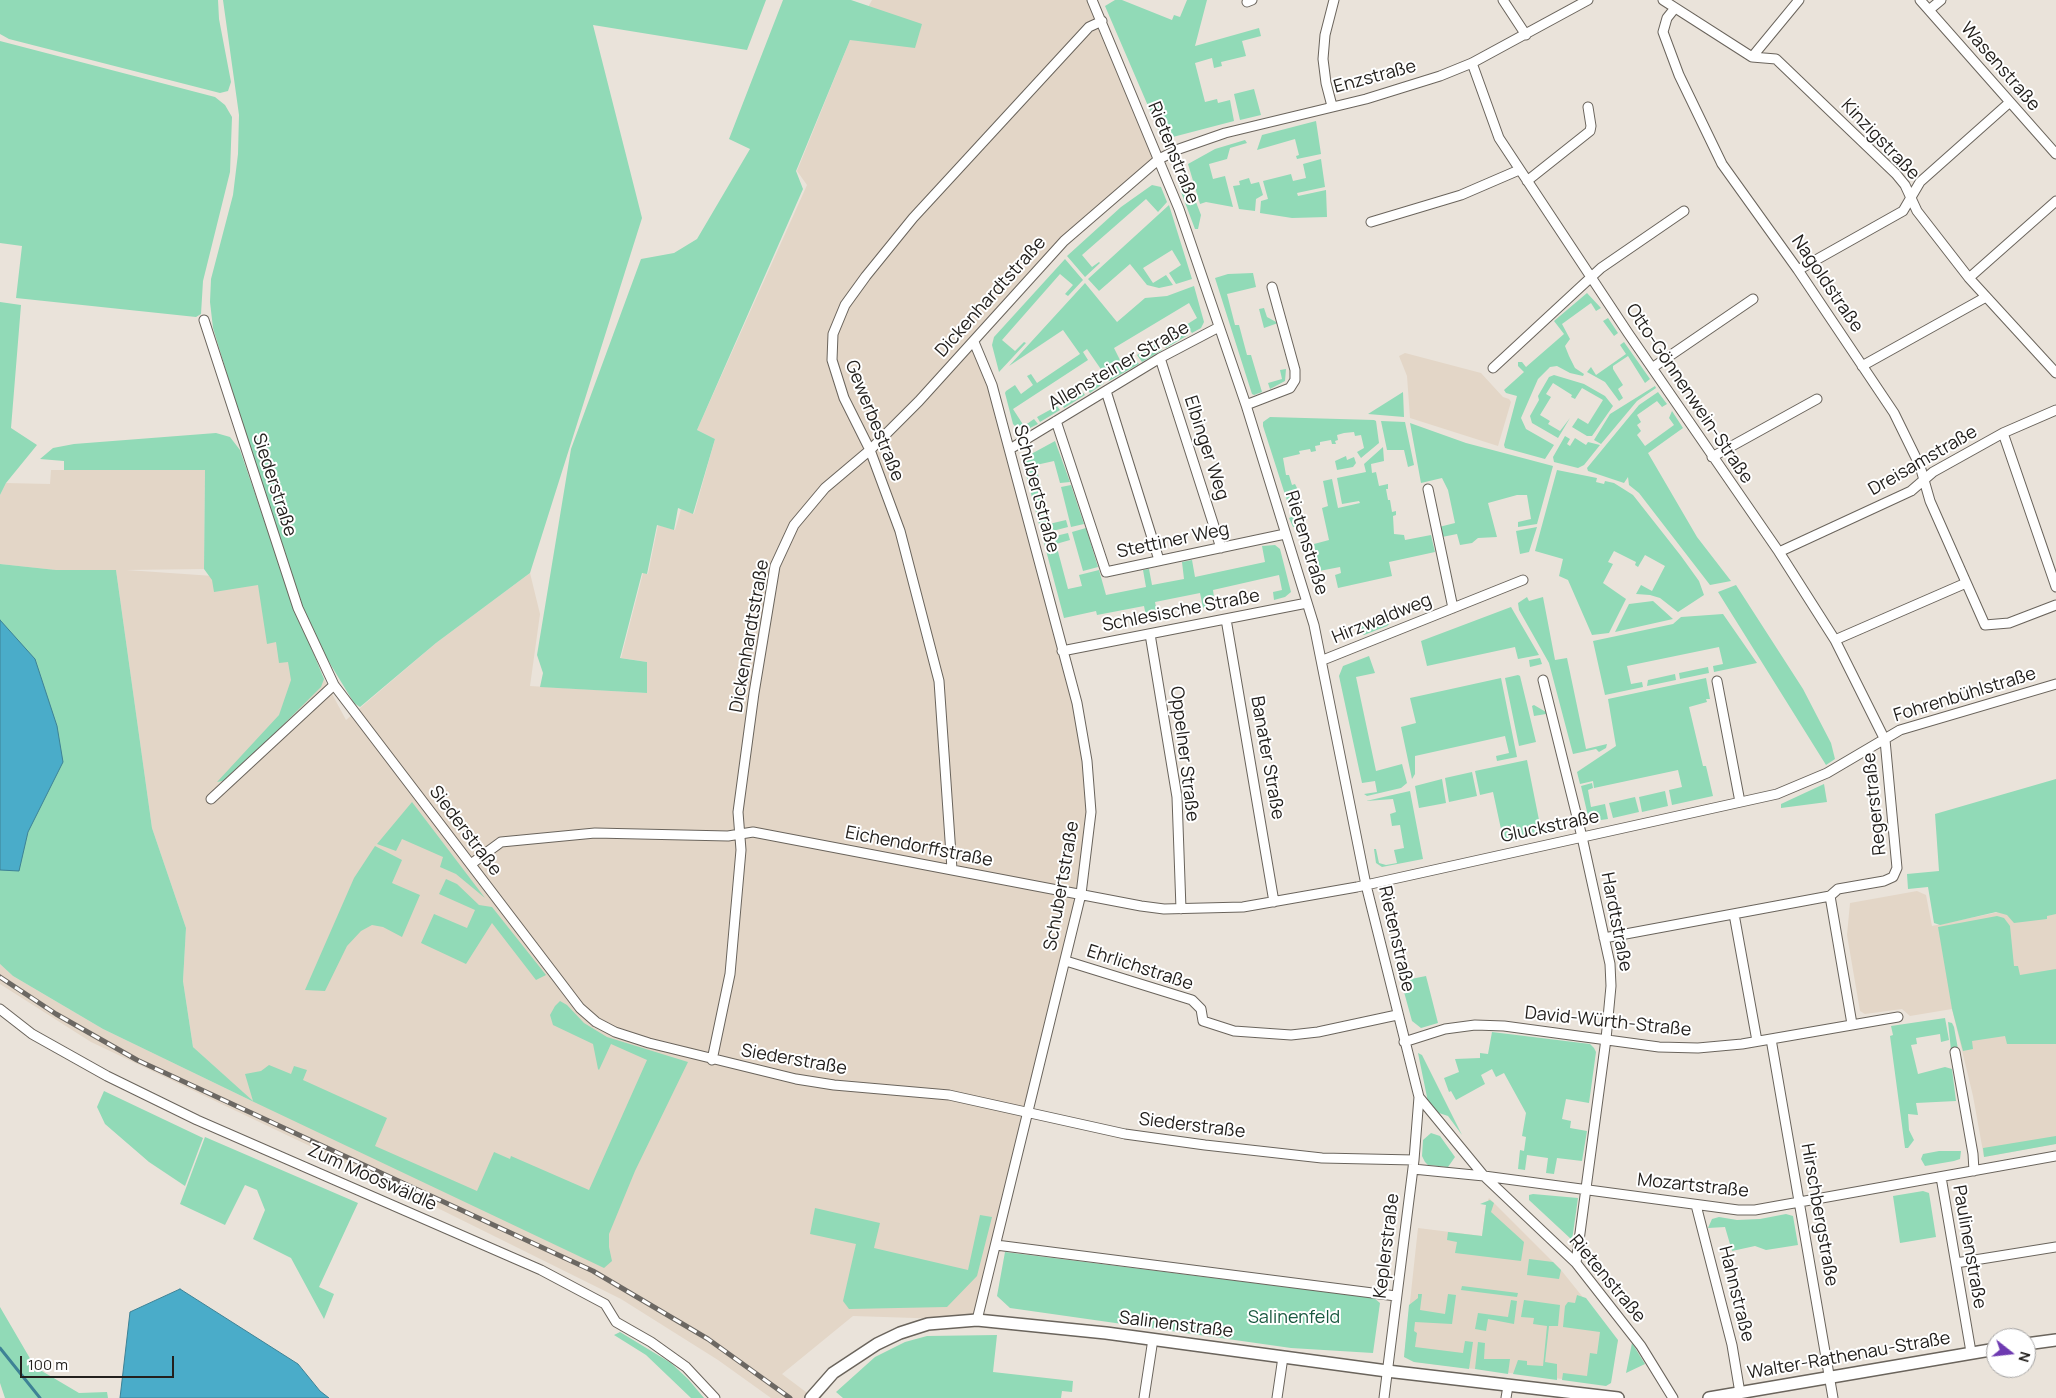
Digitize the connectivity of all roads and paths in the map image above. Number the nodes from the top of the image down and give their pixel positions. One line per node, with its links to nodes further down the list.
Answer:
1 (1092, 0): 11 (street, Rietenstraße)
2 (1334, 0): 16 (street)
3 (1503, 0): 12 (street)
4 (1588, 0): 12 (street, Enzstraße)
5 (1663, 0): 9 (street, Kinzigstraße)
6 (1799, 0): 13 (street)
7 (1920, 0): 10 (street, Wasenstraße)
8 (1941, 0): 10 (street)
9 (1675, 8): 13 (street, Kinzigstraße); 26 (street, Nagoldstraße)
10 (1929, 10): 15 (street, Wasenstraße)
11 (1102, 21): 19 (street, Rietenstraße); 47 (street, Gewerbestraße)
12 (1526, 35): 14 (street, Enzstraße)
13 (1752, 57): 22 (street, Kinzigstraße)
14 (1472, 64): 16 (street, Enzstraße); 20 (street, Otto-Gönnenwein-Straße)
15 (2010, 102): 18 (street, Wasenstraße); 22 (street)
16 (1332, 106): 19 (street, Enzstraße)
17 (1588, 107): 21 (street)
18 (2056, 154)
19 (1159, 159): 33 (street, Rietenstraße); 34 (street, Dickenhardtstraße)
20 (1519, 170): 21 (street, Otto-Gönnenwein-Straße); 25 (street)
21 (1527, 180): 27 (street, Otto-Gönnenwein-Straße)
22 (1911, 197): 26 (street); 28 (street, Kinzigstraße)
23 (2056, 201): 28 (street)
24 (1684, 211): 27 (street)
25 (1371, 222)
26 (1798, 270): 36 (street, Nagoldstraße)
27 (1591, 277): 37 (street); 38 (street, Otto-Gönnenwein-Straße)
28 (1969, 278): 30 (street, Kinzigstraße)
29 (1272, 287): 42 (street)
30 (1986, 296): 36 (street); 39 (street, Kinzigstraße)
31 (1754, 299): 38 (street)
32 (204, 320): 69 (street, Siederstraße)
33 (1219, 327): 35 (street, Allensteiner Straße); 42 (street, Rietenstraße)
34 (974, 342): 46 (street, Schubertstraße); 47 (street, Dickenhardtstraße)
35 (1160, 358): 40 (street, Allensteiner Straße); 52 (street, Elbinger Weg)
36 (1862, 366): 49 (street, Nagoldstraße)
37 (1493, 368)
38 (1652, 368): 48 (street, Otto-Gönnenwein-Straße)
39 (2056, 373)
40 (1106, 391): 44 (street, Allensteiner Straße); 54 (street)
41 (1817, 399): 48 (street)
42 (1246, 405): 51 (street, Rietenstraße)
43 (2056, 410): 45 (street, Dreisamstraße)
44 (1056, 421): 46 (street, Allensteiner Straße); 54 (street, Stettiner Weg)
45 (2003, 433): 49 (street, Dreisamstraße); 57 (street)
46 (1010, 449): 64 (street, Schubertstraße)
47 (870, 450): 73 (street, Dickenhardtstraße); 76 (street, Gewerbestraße)
48 (1712, 457): 53 (street, Otto-Gönnenwein-Straße)
49 (1923, 481): 53 (street, Dreisamstraße); 56 (street, Nagoldstraße)
50 (1428, 489): 60 (street, Hirzwaldweg)
51 (1286, 534): 52 (street, Stettiner Weg); 58 (street, Rietenstraße)
52 (1221, 548): 54 (street, Stettiner Weg)
53 (1779, 552): 63 (street, Otto-Gönnenwein-Straße)
54 (1159, 560)
55 (1523, 580): 60 (street, Hirzwaldweg)
56 (1966, 583): 59 (street, Nagoldstraße); 63 (street)
57 (2056, 588)
58 (1307, 603): 61 (street, Schlesische Straße); 65 (street, Rietenstraße)
59 (2056, 605)
60 (1452, 608): 65 (street, Hirzwaldweg)
61 (1226, 619): 62 (street, Schlesische Straße); 80 (street, Banater Straße)
62 (1150, 634): 64 (street, Schlesische Straße); 81 (street, Oppelner Straße)
63 (1835, 640): 70 (street, Otto-Gönnenwein-Straße)
64 (1062, 652): 78 (street, Schubertstraße)
65 (1323, 660): 77 (street, Rietenstraße)
66 (1543, 680): 74 (street, Hardtstraße)
67 (1717, 681): 72 (street)
68 (2056, 684): 70 (street, Fohrenbühlstraße)
69 (334, 685): 71 (street); 75 (street, Siederstraße)
70 (1885, 740): 72 (street, Gluckstraße); 79 (street, Regerstraße)
71 (211, 799)
72 (1740, 802): 74 (street, Gluckstraße)
73 (740, 833): 75 (street, Eichendorffstraße); 76 (street, Eichendorffstraße); 94 (street, Dickenhardtstraße)
74 (1582, 837): 77 (street, Gluckstraße); 83 (street, Hardtstraße)
75 (471, 864): 94 (street, Siederstraße)
76 (952, 869): 78 (street, Eichendorffstraße)
77 (1366, 885): 80 (street, Eichendorffstraße); 86 (street, Rietenstraße)
78 (1081, 894): 81 (street, Eichendorffstraße); 84 (street, Schubertstraße)
79 (1830, 896): 82 (street); 88 (street)
80 (1274, 902): 81 (street, Eichendorffstraße)
81 (1181, 909)
82 (1734, 914): 83 (street); 91 (street)
83 (1604, 938): 89 (street, Hardtstraße)
84 (1066, 961): 86 (street, Ehrlichstraße); 96 (street, Schubertstraße)
85 (0, 1009): 121 (street, Zum Mooswäldle)
86 (1397, 1015): 92 (street, Rietenstraße)
87 (1898, 1017): 88 (street, David-Würth-Straße)
88 (1852, 1024): 90 (street, David-Würth-Straße)
89 (1606, 1039): 91 (street, David-Würth-Straße); 92 (street, David-Würth-Straße); 102 (street, Hardtstraße)
90 (1771, 1039): 91 (street, David-Würth-Straße); 103 (street, Hirschbergstraße)
91 (1757, 1041)
92 (1404, 1042): 95 (street, Rietenstraße)
93 (1955, 1052): 99 (street, Paulinenstraße)
94 (712, 1060): 96 (street, Siederstraße)
95 (1420, 1097): 98 (street, Keplerstraße); 100 (street, Rietenstraße)
96 (1026, 1111): 98 (street, Siederstraße); 105 (street, Schubertstraße)
97 (2056, 1156): 99 (street, Mozartstraße)
98 (1414, 1165): 100 (street, Mozartstraße); 109 (street, Keplerstraße)
99 (1974, 1171): 101 (street, Mozartstraße)
100 (1484, 1176): 102 (street, Mozartstraße); 108 (street, Rietenstraße)
101 (1941, 1177): 103 (street, Mozartstraße); 107 (street, Paulinenstraße)
102 (1584, 1190): 104 (street, Mozartstraße); 108 (street, Hardtstraße)
103 (1800, 1201): 104 (street, Mozartstraße); 118 (street, Hirschbergstraße)
104 (1696, 1205): 120 (street, Hahnstraße)
105 (996, 1245): 109 (street); 110 (street, Schubertstraße)
106 (2056, 1247): 107 (street)
107 (1956, 1263): 115 (street, Paulinenstraße)
108 (1576, 1264): 127 (street, Rietenstraße)
109 (1396, 1296): 117 (street, Keplerstraße)
110 (976, 1320): 111 (street, Salinenstraße); 122 (street, Salinenstraße)
111 (1152, 1339): 116 (street, Salinenstraße); 123 (street)
112 (2056, 1340): 113 (street)
113 (2036, 1343)
114 (1986, 1350): 115 (street, Walter-Rathenau-Straße)
115 (1971, 1352): 118 (street, Walter-Rathenau-Straße)
116 (1284, 1357): 117 (street, Salinenstraße); 124 (street)
117 (1387, 1371): 119 (street, Salinenstraße); 125 (street, Keplerstraße)
118 (1829, 1376): 120 (street, Walter-Rathenau-Straße); 129 (street, Hirschbergstraße)
119 (1507, 1392): 126 (street, Salinenstraße)
120 (1740, 1393): 128 (street, Walter-Rathenau-Straße)
121 (715, 1398)
122 (810, 1398)
123 (1144, 1398)
124 (1277, 1398)
125 (1384, 1398)
126 (1618, 1398)
127 (1673, 1398)
128 (1709, 1398)
129 (1833, 1398)

